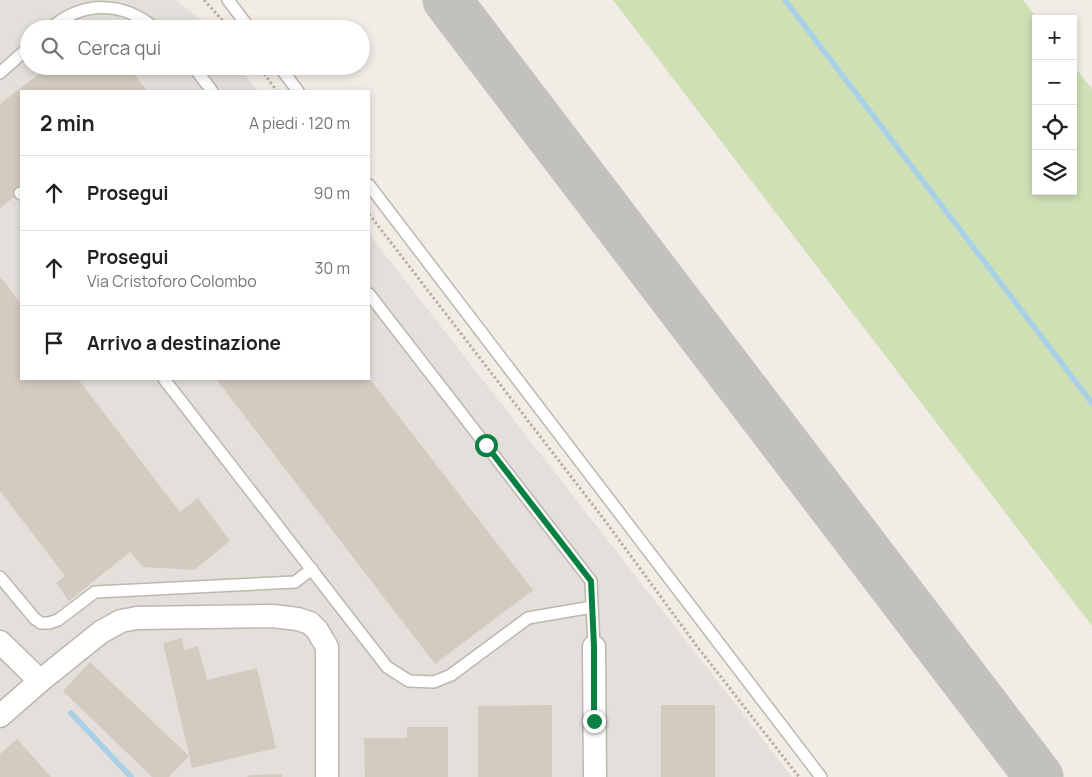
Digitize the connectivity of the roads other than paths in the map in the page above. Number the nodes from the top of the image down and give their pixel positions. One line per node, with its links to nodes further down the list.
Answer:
1 (228, 0): 4 (lane)
2 (63, 20): 3 (lane)
3 (144, 20)
4 (243, 20)
5 (20, 55): 6 (lane)
6 (0, 72)
7 (199, 75): 9 (lane)
8 (286, 75): 10 (lane)
9 (211, 90)
10 (297, 90)
11 (370, 186): 23 (lane)
12 (370, 295): 16 (lane)
13 (165, 380): 14 (lane)
14 (312, 569): 15 (lane); 16 (lane)
15 (0, 577)
16 (592, 607): 18 (lane)
17 (0, 642): 19 (street)
18 (594, 647): 22 (street)
19 (40, 681): 20 (street); 21 (street)
20 (0, 716)
21 (327, 777)
22 (594, 777)
23 (821, 777)

